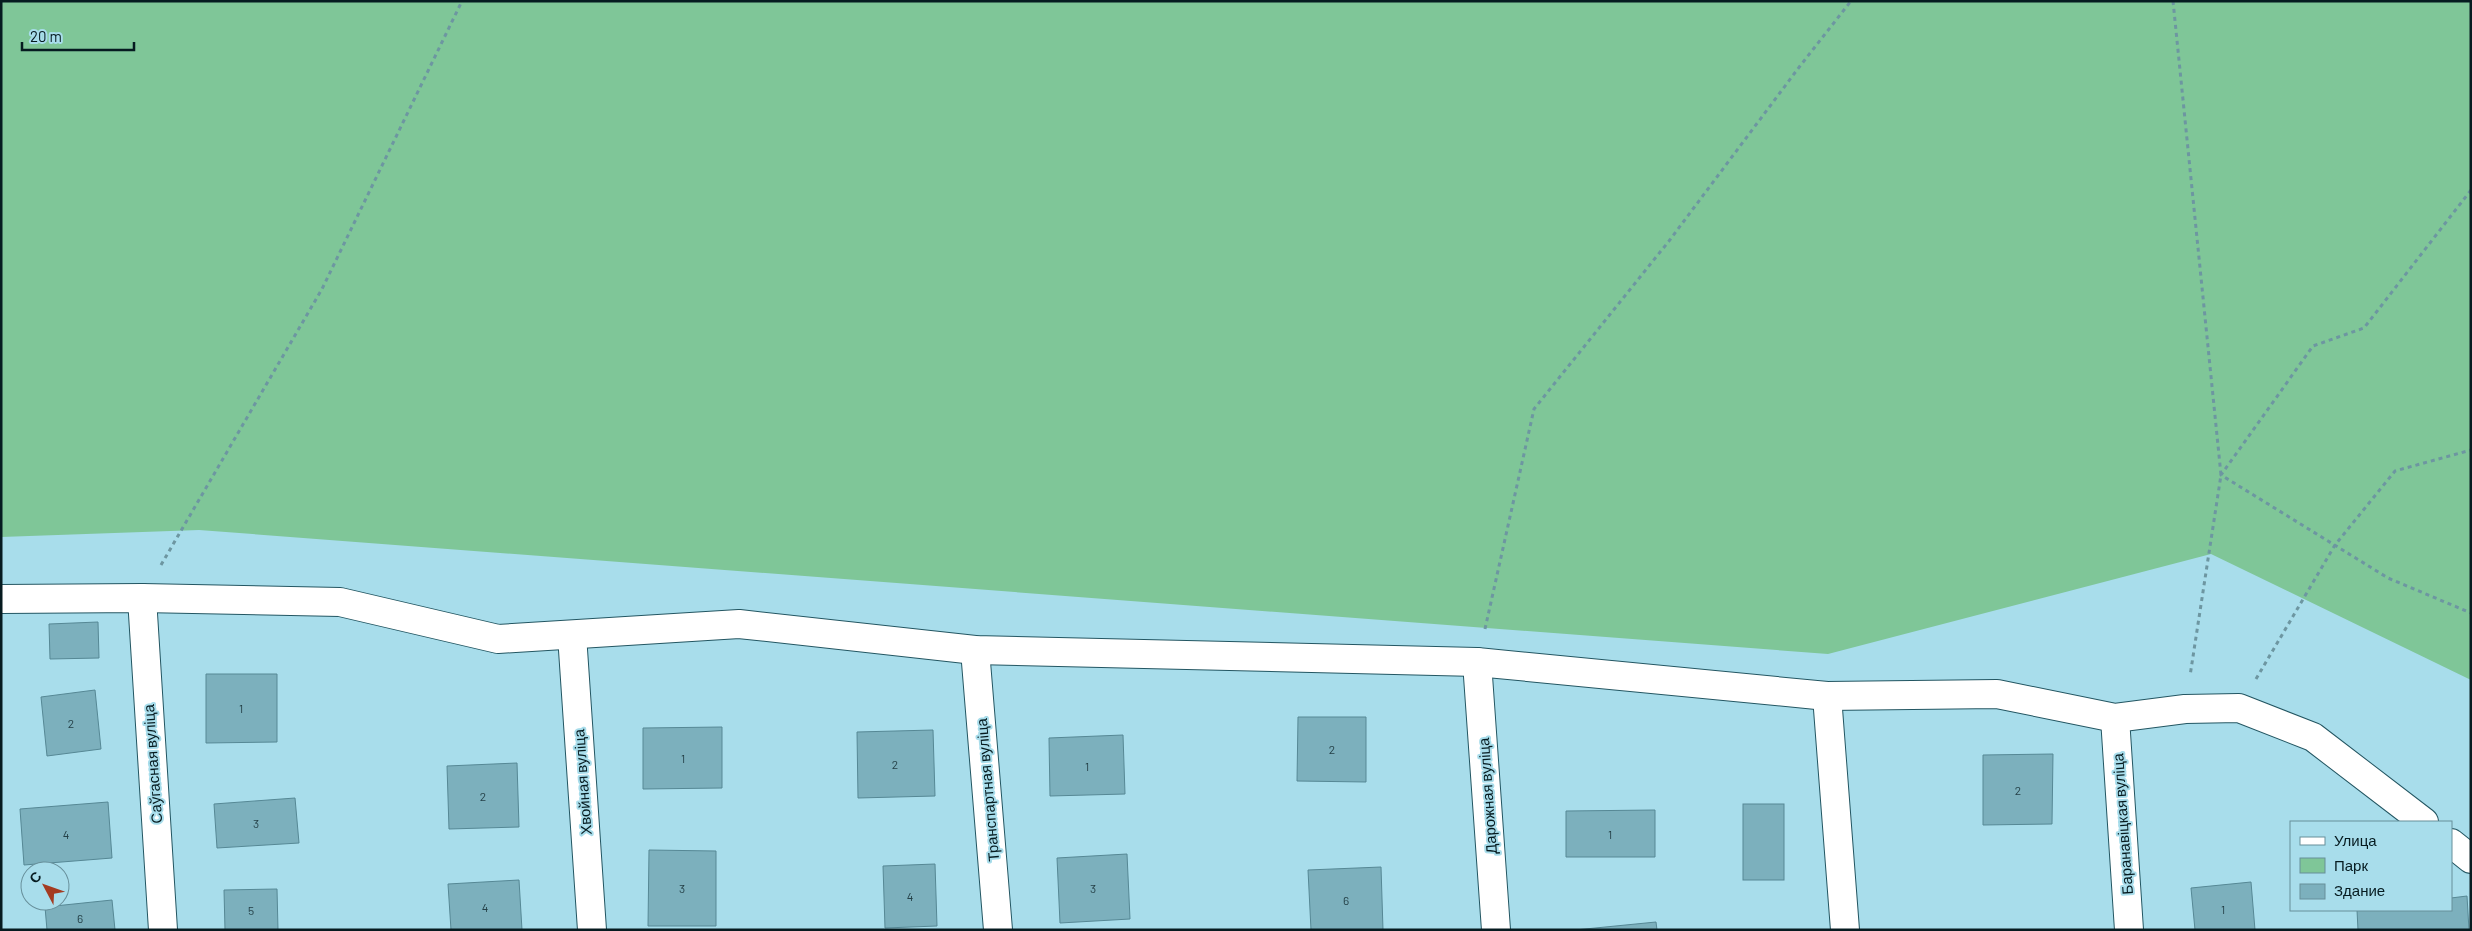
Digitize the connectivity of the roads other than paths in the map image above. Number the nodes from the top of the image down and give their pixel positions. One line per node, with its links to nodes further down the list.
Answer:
1 (142, 598): 2 (street); 3 (street); 11 (street, Саўгасная вуліца)
2 (1, 599)
3 (572, 635): 4 (street); 12 (street, Хвойная вуліца)
4 (975, 650): 5 (street); 13 (street, Транспартная вуліца)
5 (1477, 662): 6 (street); 14 (street, Дарожная вуліца)
6 (1827, 696): 7 (street); 15 (street)
7 (2115, 718): 8 (street); 16 (street, Баранавіцкая вуліца)
8 (2423, 821)
9 (2452, 844): 10 (street)
10 (2471, 859)
11 (163, 930)
12 (592, 930)
13 (998, 930)
14 (1496, 930)
15 (1845, 930)
16 (2129, 930)

